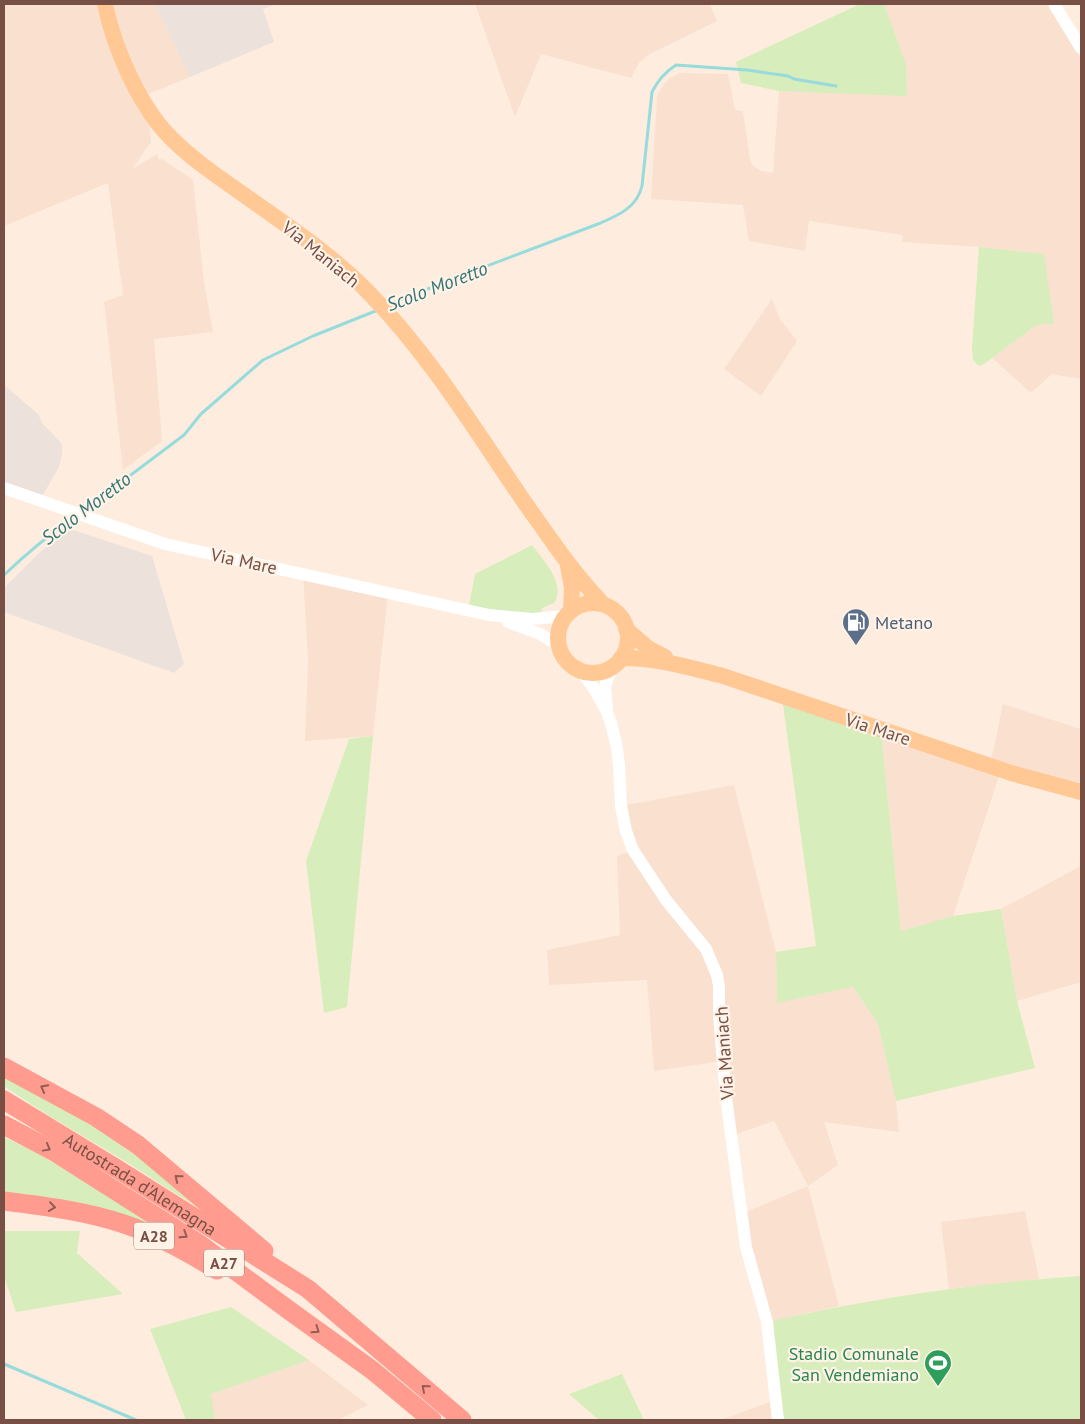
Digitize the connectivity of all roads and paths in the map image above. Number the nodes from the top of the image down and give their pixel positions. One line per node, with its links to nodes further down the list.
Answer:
1 (1054, 4): 3 (street)
2 (105, 5): 5 (main road, Via Maniach)
3 (1081, 48)
4 (4, 488): 8 (street, Via Mare)
5 (567, 564): 6 (main road, Via Maniach); 7 (main road, Via Maniach)
6 (603, 604): 7 (main road); 9 (main road, Via Mare)
7 (568, 613): 8 (street); 10 (main road)
8 (489, 615): 10 (street)
9 (626, 629): 11 (main road); 12 (main road, Via Mare)
10 (558, 645): 13 (main road)
11 (617, 663): 12 (main road, Via Mare); 13 (main road, Via Mare); 14 (street, Via Maniach)
12 (676, 663): 15 (main road, Via Mare)
13 (581, 671): 14 (street, Via Maniach)
14 (607, 712): 24 (street, Via Maniach)
15 (1081, 792)
16 (4, 1067): 20 (highway, A27, one-way to 16)
17 (4, 1100): 20 (highway, Autostrada d'Alemagna / A27)
18 (4, 1125): 21 (highway, Autostrada d'Alemagna / A27, one-way to 21)
19 (4, 1201): 21 (highway, A28, one-way to 21)
20 (308, 1289): 23 (highway, Autostrada d'Alemagna / A27, one-way to 20)
21 (290, 1311): 22 (highway, Autostrada d'Alemagna / A27, one-way to 22)
22 (432, 1420)
23 (462, 1420)
24 (778, 1420)

